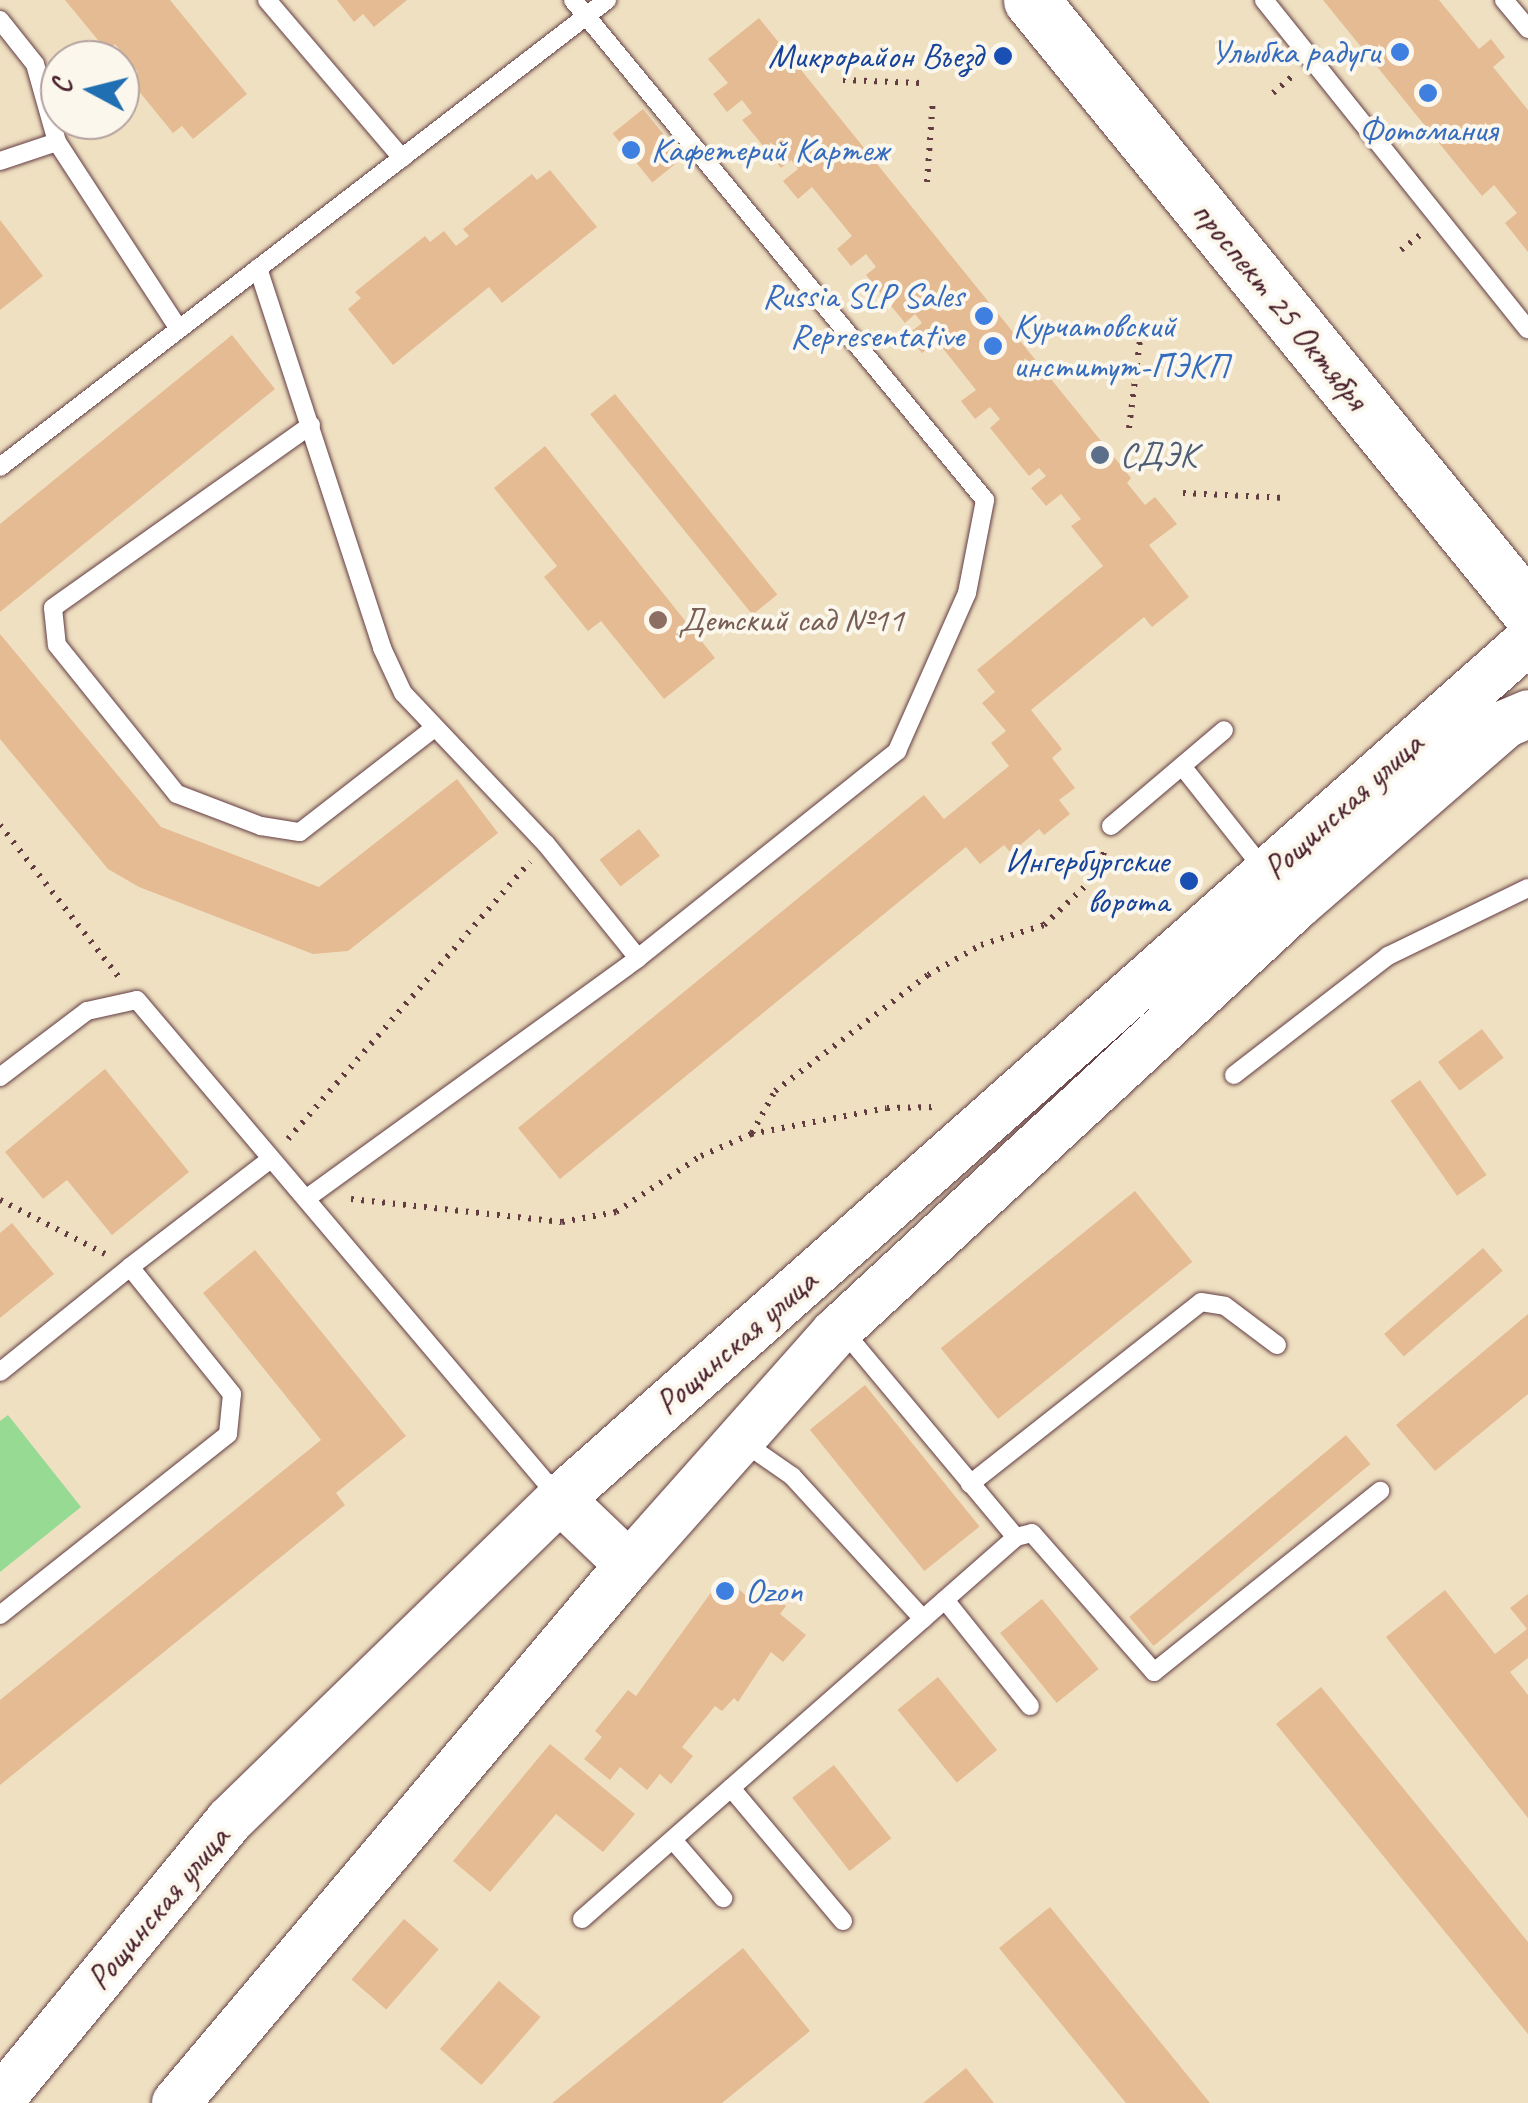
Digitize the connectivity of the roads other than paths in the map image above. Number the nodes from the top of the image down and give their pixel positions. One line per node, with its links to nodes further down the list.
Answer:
1 (267, 0): 11 (lane)
2 (573, 0): 7 (lane)
3 (607, 0): 7 (lane)
4 (1031, 0): 18 (main road, проспект 25 Октября)
5 (1264, 0): 15 (lane)
6 (1504, 0): 9 (lane)
7 (586, 16): 11 (lane); 27 (lane)
8 (0, 20): 10 (lane)
9 (1528, 29)
10 (56, 142): 12 (lane); 14 (lane)
11 (402, 158): 13 (lane)
12 (0, 161)
13 (258, 268): 14 (lane); 16 (lane)
14 (179, 329): 17 (lane)
15 (1528, 329)
16 (312, 426): 21 (lane); 21 (lane)
17 (0, 467)
18 (1528, 610)
19 (1528, 641): 26 (street, Рощинская улица)
20 (1528, 714): 26 (street, Рощинская улица)
21 (433, 729): 27 (lane)
22 (1224, 730): 23 (lane)
23 (1182, 766): 24 (lane); 26 (lane)
24 (1112, 826)
25 (1528, 888): 28 (lane)
26 (1282, 890): 33 (street, Рощинская улица); 39 (street, Рощинская улица)
27 (638, 958): 31 (lane)
28 (1234, 1075)
29 (0, 1077): 30 (lane)
30 (271, 1159): 31 (lane); 32 (lane)
31 (307, 1198): 39 (lane)
32 (130, 1267): 35 (lane); 43 (lane)
33 (840, 1328): 36 (street, Рощинская улица); 37 (lane)
34 (1277, 1346): 37 (lane)
35 (0, 1372)
36 (740, 1440): 41 (street, Рощинская улица); 44 (lane)
37 (970, 1484): 40 (lane)
38 (1380, 1490): 40 (lane)
39 (560, 1498): 41 (street); 51 (street, Рощинская улица)
40 (1016, 1537): 42 (lane)
41 (629, 1565): 52 (street, Рощинская улица)
42 (944, 1600): 44 (lane); 45 (lane)
43 (0, 1615)
44 (923, 1619): 46 (lane)
45 (1030, 1706)
46 (731, 1788): 47 (lane); 50 (lane)
47 (673, 1840): 48 (lane); 49 (lane)
48 (723, 1898)
49 (582, 1919)
50 (843, 1922)
51 (0, 2100)
52 (176, 2103)

